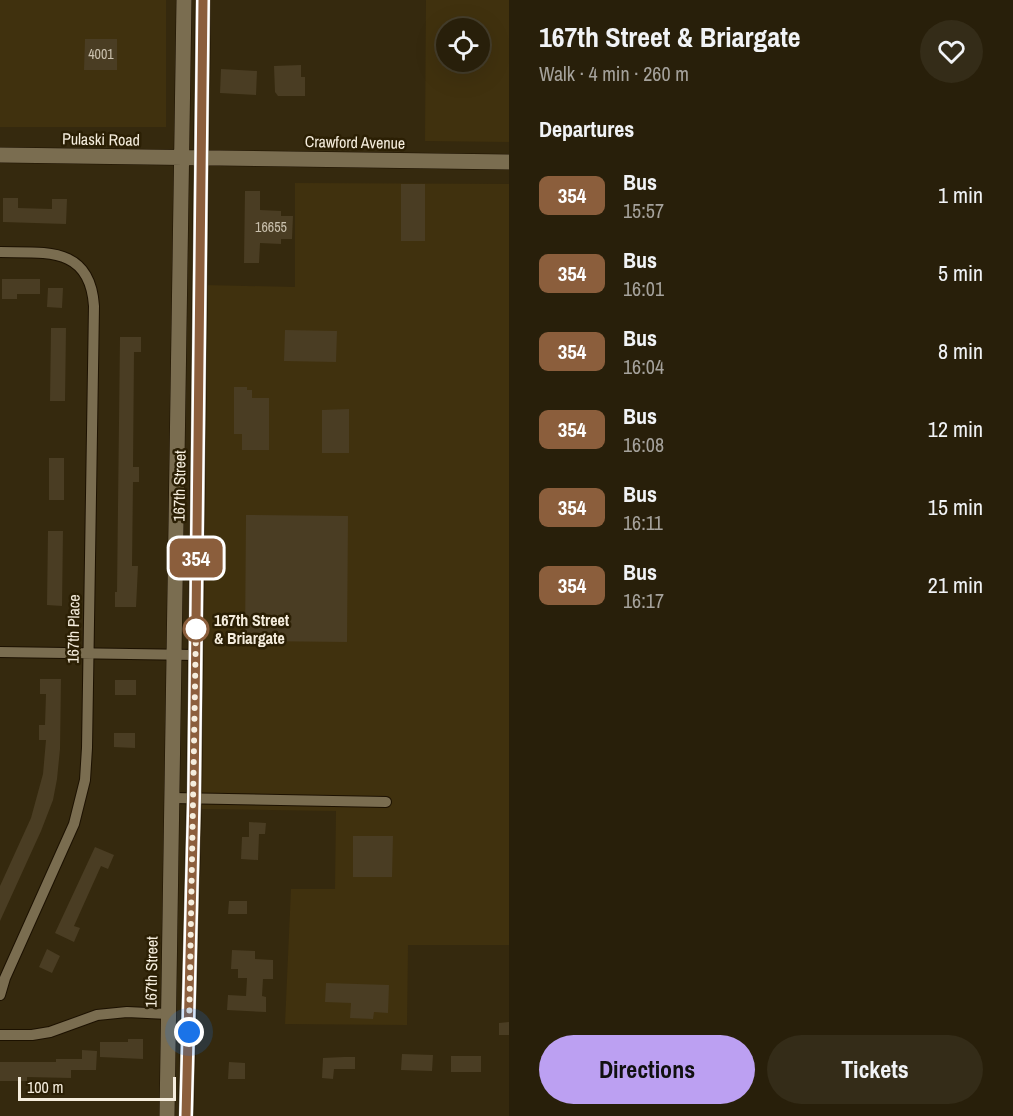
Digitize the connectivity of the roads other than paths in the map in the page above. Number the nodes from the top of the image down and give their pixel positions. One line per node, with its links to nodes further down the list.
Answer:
1 (184, 0): 4 (main road, 167th Street)
2 (203, 0): 5 (main road, 167th Street)
3 (0, 155): 4 (main road, Pulaski Road)
4 (181, 158): 5 (main road, Pulaski Road); 10 (main road, 167th Street)
5 (201, 158): 6 (main road, Crawford Avenue); 11 (main road, 167th Street)
6 (509, 162)
7 (0, 252): 9 (street, 167th Place)
8 (0, 652): 9 (street)
9 (88, 653): 10 (street); 15 (street, 167th Place)
10 (174, 655): 11 (street); 12 (main road, 167th Street)
11 (195, 655): 13 (main road, 167th Street)
12 (172, 798): 13 (street); 16 (main road, 167th Street)
13 (194, 798): 14 (street); 19 (main road, 167th Street)
14 (386, 802)
15 (0, 995)
16 (168, 1014): 17 (street); 18 (main road, 167th Street)
17 (0, 1035)
18 (167, 1116)
19 (186, 1116)

